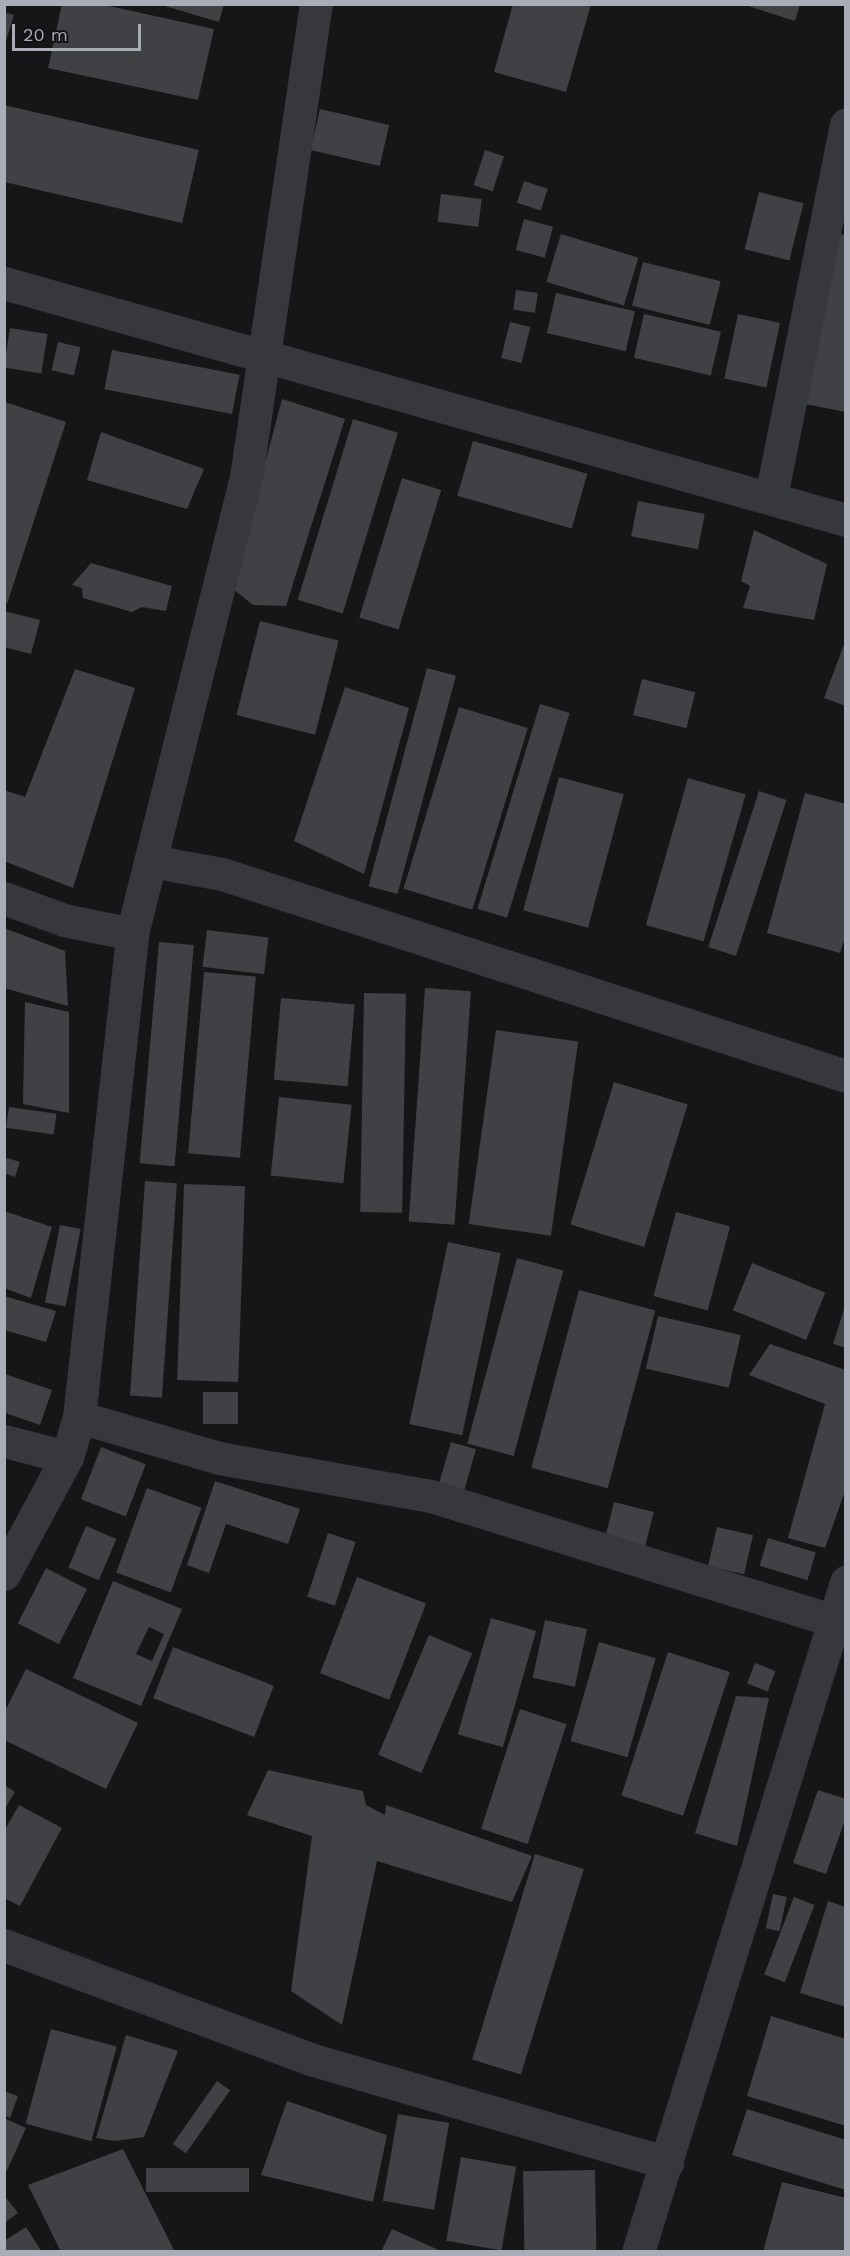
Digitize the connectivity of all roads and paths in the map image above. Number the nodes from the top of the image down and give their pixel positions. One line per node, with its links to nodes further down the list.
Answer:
1 (316, 4): 4 (street)
2 (846, 125): 5 (street)
3 (4, 283): 4 (street)
4 (263, 359): 5 (street); 7 (street)
5 (771, 496): 6 (street)
6 (846, 520)
7 (151, 861): 9 (street); 10 (street)
8 (4, 898): 9 (street)
9 (132, 934): 11 (street)
10 (846, 1076)
11 (79, 1417): 13 (street); 16 (street)
12 (4, 1441): 13 (street)
13 (67, 1457): 14 (street)
14 (4, 1574)
15 (846, 1582): 16 (street)
16 (834, 1621): 18 (street)
17 (4, 1945): 18 (street)
18 (667, 2163): 19 (street)
19 (638, 2252)

